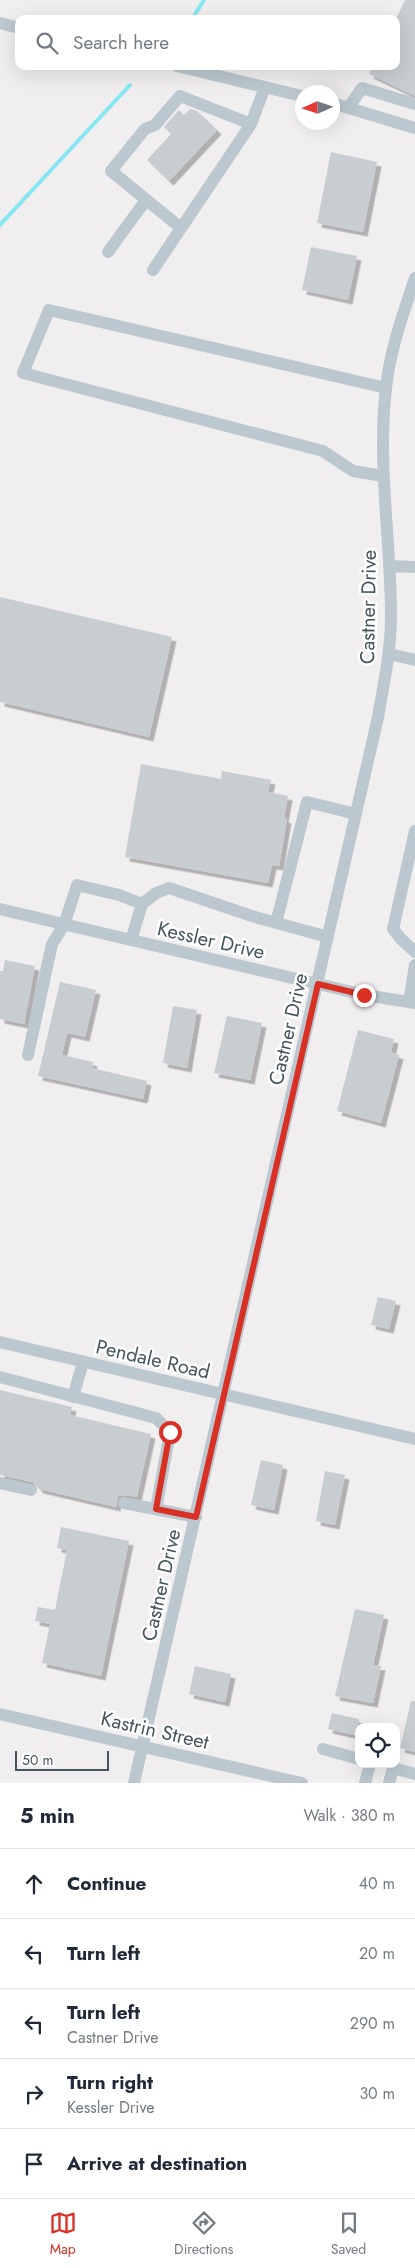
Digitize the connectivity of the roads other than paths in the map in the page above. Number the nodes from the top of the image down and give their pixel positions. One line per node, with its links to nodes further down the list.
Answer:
1 (0, 23): 2 (street)
2 (15, 27)
3 (194, 70): 4 (street)
4 (264, 87): 5 (street); 9 (street)
5 (295, 94)
6 (415, 104): 8 (street)
7 (340, 105): 8 (street)
8 (349, 107): 10 (street)
9 (251, 124): 11 (street); 12 (street)
10 (415, 128)
11 (146, 200): 12 (street); 13 (street)
12 (181, 228): 14 (street)
13 (108, 252)
14 (152, 270)
15 (415, 278): 16 (street, Castner Drive)
16 (386, 388): 17 (street, Castner Drive); 17 (street)
17 (383, 476): 18 (street, Castner Drive)
18 (389, 566): 19 (street); 20 (street, Castner Drive)
19 (415, 567)
20 (389, 654): 21 (street); 22 (street, Castner Drive)
21 (415, 660)
22 (356, 814): 26 (street); 28 (street, Castner Drive)
23 (415, 832): 30 (street)
24 (142, 904): 26 (street); 27 (street); 29 (street)
25 (0, 910): 27 (street, Kessler Drive)
26 (276, 923): 28 (street)
27 (64, 925): 29 (street, Kessler Drive); 34 (street)
28 (328, 938): 32 (street, Castner Drive)
29 (131, 940): 32 (street, Kessler Drive)
30 (415, 952)
31 (415, 965): 33 (street)
32 (318, 984): 33 (street, Kessler Drive); 38 (street, Castner Drive)
33 (412, 1002)
34 (28, 1055)
35 (0, 1342): 36 (street, Pendale Road)
36 (83, 1362): 38 (street, Pendale Road); 39 (street)
37 (0, 1377): 39 (street)
38 (225, 1394): 40 (street, Pendale Road); 45 (street, Castner Drive)
39 (74, 1397): 44 (street)
40 (415, 1439)
41 (0, 1483): 42 (street)
42 (31, 1490)
43 (124, 1503): 44 (street)
44 (156, 1509): 45 (street)
45 (196, 1517): 47 (street, Castner Drive)
46 (0, 1714): 47 (street, Kastrin Street)
47 (143, 1747): 52 (street, Castner Drive); 53 (street, Kastrin Street)
48 (323, 1749): 49 (street)
49 (355, 1758)
50 (369, 1768): 54 (street)
51 (415, 1774): 55 (street)
52 (134, 1783)
53 (302, 1783)
54 (365, 1783)
55 (389, 1783)

